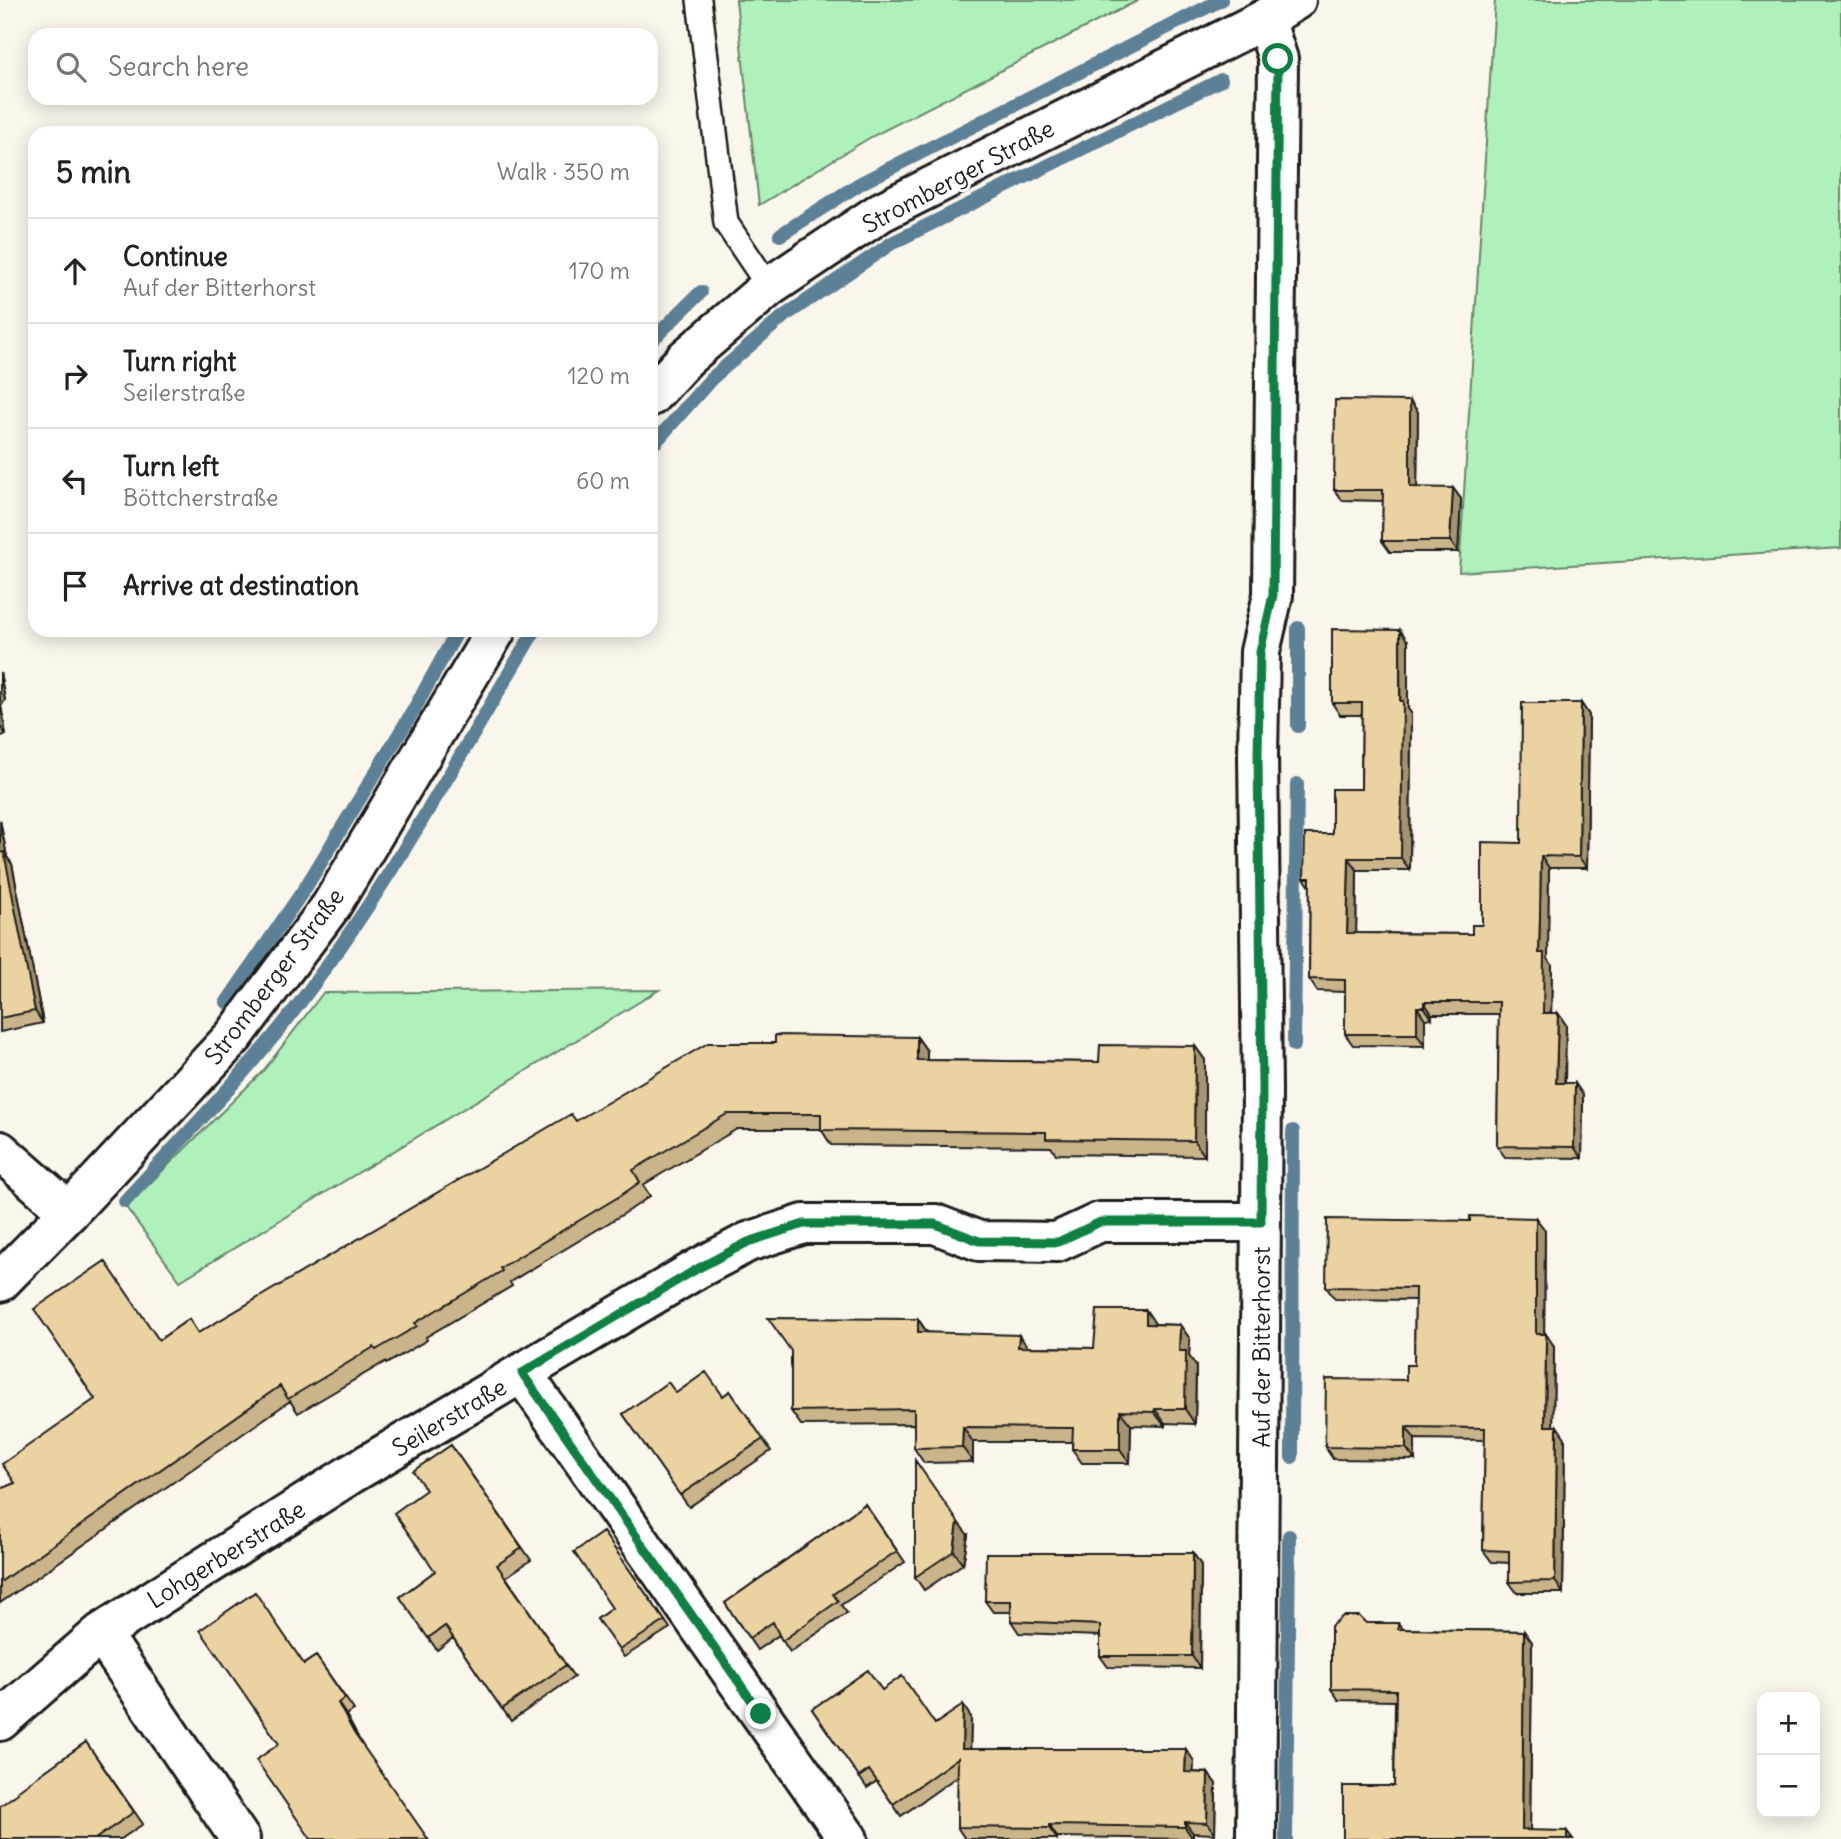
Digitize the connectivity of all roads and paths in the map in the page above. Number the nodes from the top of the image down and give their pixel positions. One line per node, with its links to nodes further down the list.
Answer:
1 (699, 0): 3 (lane)
2 (1280, 9): 3 (street, Stromberger Straße); 8 (street, Auf der Bitterhorst)
3 (769, 287): 4 (street, Stromberger Straße)
4 (658, 388)
5 (492, 637): 7 (street, Stromberger Straße)
6 (0, 1151): 7 (street)
7 (69, 1212): 9 (street, Stromberger Straße)
8 (1261, 1222): 10 (street, Seilerstraße); 16 (street, Auf der Bitterhorst)
9 (0, 1282)
10 (522, 1373): 11 (street, Seilerstraße); 15 (street)
11 (351, 1474): 12 (street, Lohgerberstraße)
12 (101, 1633): 13 (street, Lohgerberstraße); 14 (street)
13 (0, 1721)
14 (240, 1839)
15 (848, 1839)
16 (1256, 1839)

